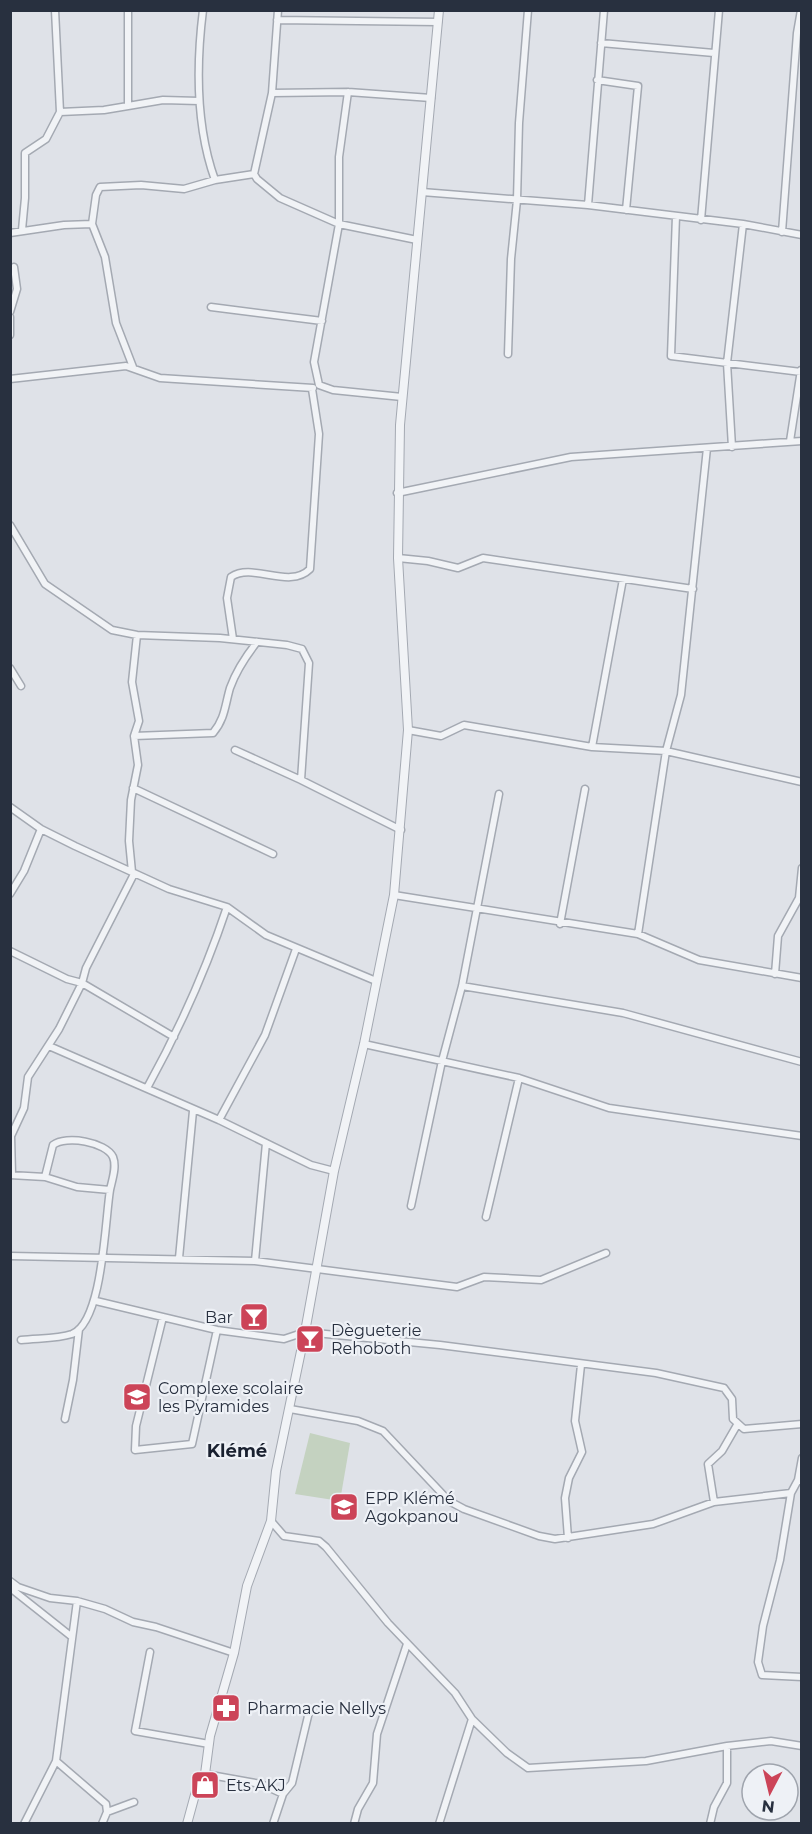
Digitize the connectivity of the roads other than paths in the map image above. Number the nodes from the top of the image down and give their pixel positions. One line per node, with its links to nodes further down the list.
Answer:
1 (55, 10): 22 (street)
2 (128, 10): 21 (street)
3 (203, 10): 20 (street)
4 (278, 10): 12 (street)
5 (358, 10): 11 (street)
6 (439, 10): 13 (street)
7 (528, 10): 26 (street)
8 (604, 10): 14 (street)
9 (719, 10): 15 (street)
10 (801, 10): 35 (street)
11 (358, 19): 12 (street); 13 (street)
12 (277, 20): 18 (street)
13 (438, 22): 19 (street)
14 (601, 43): 15 (street); 16 (street)
15 (714, 53): 30 (street)
16 (597, 80): 27 (street); 28 (street)
17 (348, 92): 18 (street); 19 (street); 32 (street)
18 (272, 93): 23 (street)
19 (431, 98): 25 (street)
20 (199, 101): 21 (street); 24 (street)
21 (128, 106): 22 (street)
22 (60, 112): 34 (street)
23 (254, 174): 24 (street); 32 (street)
24 (215, 180): 31 (street)
25 (422, 192): 26 (street); 38 (street)
26 (517, 200): 27 (street); 44 (street)
27 (588, 205): 28 (street)
28 (626, 210): 29 (street)
29 (676, 216): 30 (street); 45 (street)
30 (701, 220): 33 (street)
31 (92, 224): 34 (street); 46 (street)
32 (339, 224): 38 (street); 42 (street)
33 (743, 224): 35 (street); 45 (street)
34 (22, 230): 36 (street)
35 (782, 232): 37 (street)
36 (10, 233)
37 (801, 235)
38 (417, 240): 51 (street)
39 (14, 267): 41 (street)
40 (211, 307): 42 (street)
41 (10, 314): 43 (street)
42 (322, 321): 49 (street)
43 (10, 335)
44 (508, 354)
45 (727, 363): 47 (street); 54 (street)
46 (133, 367): 48 (street); 50 (street)
47 (801, 371): 52 (street)
48 (10, 379)
49 (319, 385): 50 (street); 51 (street)
50 (312, 389): 62 (street)
51 (402, 397): 56 (street)
52 (790, 441): 53 (street); 54 (street)
53 (801, 441)
54 (732, 447): 55 (street)
55 (707, 448): 56 (street); 60 (street)
56 (397, 493): 58 (street)
57 (10, 525): 61 (street)
58 (398, 558): 59 (street); 66 (street)
59 (623, 579): 60 (street); 68 (street)
60 (693, 590): 70 (street)
61 (137, 635): 62 (street); 67 (street)
62 (232, 639): 63 (street)
63 (256, 642): 67 (street); 71 (street)
64 (10, 668): 65 (street)
65 (21, 686)
66 (408, 730): 68 (street); 78 (street)
67 (134, 736): 73 (street)
68 (592, 747): 70 (street)
69 (235, 750): 71 (street)
70 (666, 751): 72 (street); 87 (street)
71 (301, 780): 78 (street)
72 (801, 782)
73 (133, 788): 79 (street); 81 (street)
74 (585, 789): 86 (street)
75 (499, 794): 85 (street)
76 (10, 807): 77 (street)
77 (41, 829): 81 (street); 82 (street)
78 (402, 830): 83 (street)
79 (273, 854)
80 (801, 868): 90 (street)
81 (133, 873): 84 (street); 93 (street)
82 (10, 894)
83 (394, 895): 85 (street); 92 (street)
84 (227, 907): 88 (street); 95 (street)
85 (478, 909): 86 (street); 94 (street)
86 (560, 924): 87 (street)
87 (638, 934): 90 (street)
88 (296, 949): 92 (street); 103 (street)
89 (10, 951): 93 (street)
90 (775, 974): 91 (street)
91 (801, 978)
92 (376, 981): 96 (street)
93 (82, 983): 95 (street); 97 (street)
94 (462, 986): 98 (street); 99 (street)
95 (174, 1037): 101 (street)
96 (364, 1044): 98 (street); 106 (street)
97 (49, 1046): 101 (street); 107 (street)
98 (442, 1060): 100 (street); 110 (street)
99 (801, 1062)
100 (519, 1078): 104 (street); 111 (street)
101 (147, 1088): 102 (street)
102 (193, 1111): 103 (street); 115 (street)
103 (219, 1120): 105 (street)
104 (801, 1136)
105 (266, 1143): 106 (street); 116 (street)
106 (334, 1171): 117 (street)
107 (11, 1174): 108 (street)
108 (45, 1177): 109 (street); 109 (street)
109 (110, 1190): 114 (street)
110 (411, 1206)
111 (486, 1217)
112 (606, 1253): 117 (street)
113 (10, 1256): 114 (street)
114 (103, 1257): 115 (street); 118 (street)
115 (179, 1258): 116 (street)
116 (255, 1261): 117 (street)
117 (315, 1268): 122 (street)
118 (96, 1301): 119 (street); 120 (street)
119 (164, 1317): 121 (street); 121 (street)
120 (79, 1329): 123 (street); 126 (street)
121 (217, 1330): 122 (street)
122 (305, 1332): 124 (street); 125 (street)
123 (21, 1340)
124 (581, 1365): 128 (street); 134 (street)
125 (290, 1409): 133 (street); 134 (street)
126 (65, 1419)
127 (801, 1424): 128 (street)
128 (737, 1425): 132 (street)
129 (801, 1458): 130 (street)
130 (800, 1480): 131 (street)
131 (791, 1493): 132 (street); 141 (street)
132 (714, 1502): 134 (street)
133 (271, 1521): 138 (street); 140 (street)
134 (568, 1538)
135 (10, 1581): 136 (street); 137 (street)
136 (77, 1601): 137 (street); 140 (street)
137 (72, 1637): 147 (street)
138 (407, 1644): 143 (street); 156 (street)
139 (150, 1652): 144 (street)
140 (234, 1653): 144 (street)
141 (801, 1677)
142 (309, 1712): 149 (street)
143 (472, 1719): 145 (street); 157 (street)
144 (209, 1744): 148 (street)
145 (727, 1746): 146 (street); 158 (street)
146 (801, 1746)
147 (56, 1761): 151 (street); 152 (street)
148 (205, 1774): 149 (street); 154 (street)
149 (283, 1794): 155 (street)
150 (134, 1802): 151 (street)
151 (107, 1812): 153 (street)
152 (24, 1824)
153 (102, 1824)
154 (187, 1824)
155 (273, 1824)
156 (354, 1824)
157 (440, 1824)
158 (710, 1824)

